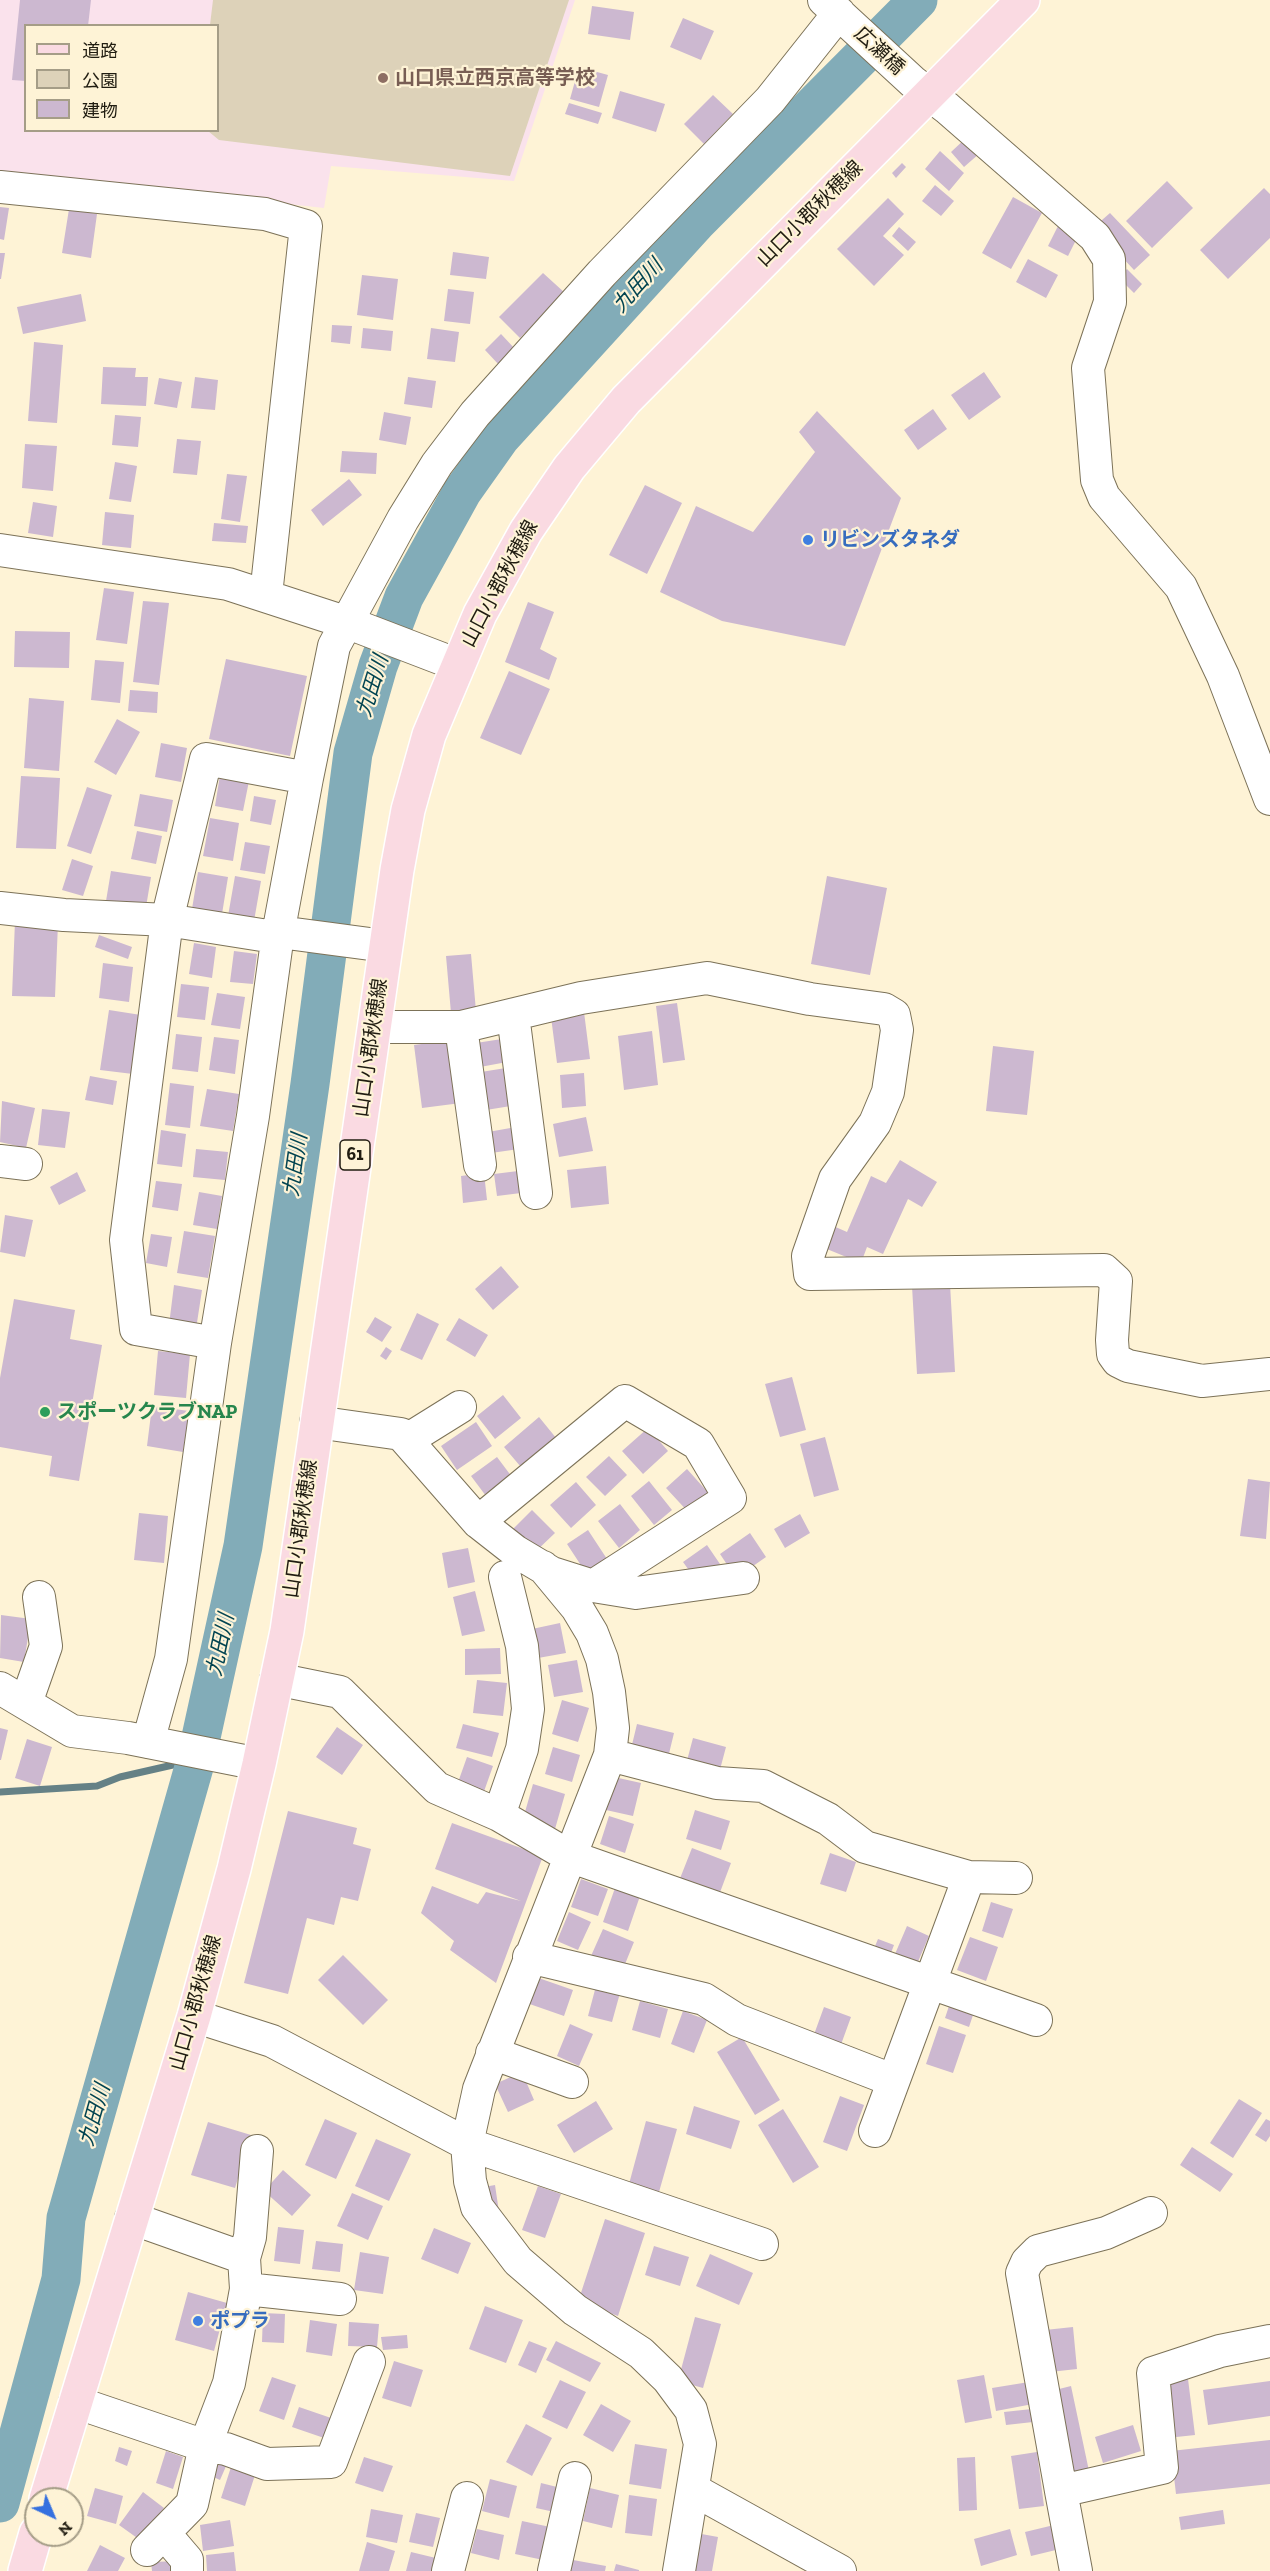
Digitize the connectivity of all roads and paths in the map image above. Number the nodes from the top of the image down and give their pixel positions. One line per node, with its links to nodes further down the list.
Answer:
1 (1023, 0): 3 (main road, 山口小郡秋穂線 / 61)
2 (836, 11): 3 (street, 広瀬橋); 7 (street)
3 (921, 88): 8 (main road, 山口小郡秋穂線 / 61); 10 (street, 広瀬橋)
4 (0, 187): 6 (street)
5 (0, 550): 6 (street)
6 (266, 595): 7 (street)
7 (348, 623): 8 (street); 9 (street)
8 (458, 665): 14 (main road, 山口小郡秋穂線 / 61)
9 (307, 778): 12 (street); 13 (street)
10 (1270, 799)
11 (0, 908): 12 (street)
12 (167, 920): 13 (street); 20 (street)
13 (282, 934): 14 (street); 20 (street)
14 (373, 944): 16 (main road, 山口小郡秋穂線 / 61)
15 (513, 1015): 17 (street); 19 (street); 21 (street)
16 (374, 1027): 17 (street); 23 (main road, 山口小郡秋穂線 / 61)
17 (461, 1027): 18 (street)
18 (480, 1165)
19 (537, 1193)
20 (214, 1343): 33 (street)
21 (1270, 1374)
22 (459, 1407): 24 (street)
23 (316, 1422): 24 (street); 31 (main road, 山口小郡秋穂線 / 61)
24 (407, 1440): 25 (street)
25 (478, 1522): 26 (street); 29 (street)
26 (543, 1568): 29 (street); 34 (street)
27 (505, 1578): 36 (street)
28 (743, 1578): 29 (street)
29 (593, 1586)
30 (39, 1597): 32 (street)
31 (276, 1679): 35 (main road, 山口小郡秋穂線 / 61); 36 (street)
32 (13, 1696): 33 (street)
33 (155, 1743): 35 (street)
34 (610, 1755): 37 (street); 38 (street)
35 (247, 1762): 42 (main road, 山口小郡秋穂線 / 61)
36 (499, 1815): 37 (street)
37 (569, 1856): 40 (street); 41 (street)
38 (969, 1877): 39 (street); 41 (street)
39 (1016, 1878)
40 (530, 1957): 44 (street); 45 (street)
41 (931, 1982): 43 (street); 45 (street)
42 (194, 2016): 48 (street); 51 (main road, 山口小郡秋穂線 / 61)
43 (1036, 2020)
44 (492, 2053): 46 (street); 48 (street)
45 (892, 2080): 47 (street)
46 (572, 2082)
47 (875, 2130)
48 (467, 2144): 52 (street); 62 (street)
49 (257, 2151): 53 (street)
50 (1151, 2212): 63 (street)
51 (130, 2218): 53 (street); 58 (main road, 山口小郡秋穂線 / 61)
52 (762, 2244)
53 (244, 2258): 54 (street)
54 (246, 2289): 55 (street); 59 (street)
55 (340, 2299)
56 (1270, 2341): 63 (street)
57 (369, 2362): 59 (street)
58 (75, 2402): 59 (street); 61 (main road, 山口小郡秋穂線 / 61)
59 (205, 2446): 67 (street)
60 (574, 2478): 69 (street)
61 (50, 2487)
62 (694, 2490): 70 (street); 71 (street)
63 (1061, 2491): 72 (street)
64 (467, 2498): 68 (street)
65 (32, 2547): 66 (main road)
66 (25, 2571)
67 (187, 2571)
68 (448, 2571)
69 (554, 2571)
70 (679, 2571)
71 (840, 2571)
72 (1076, 2571)

